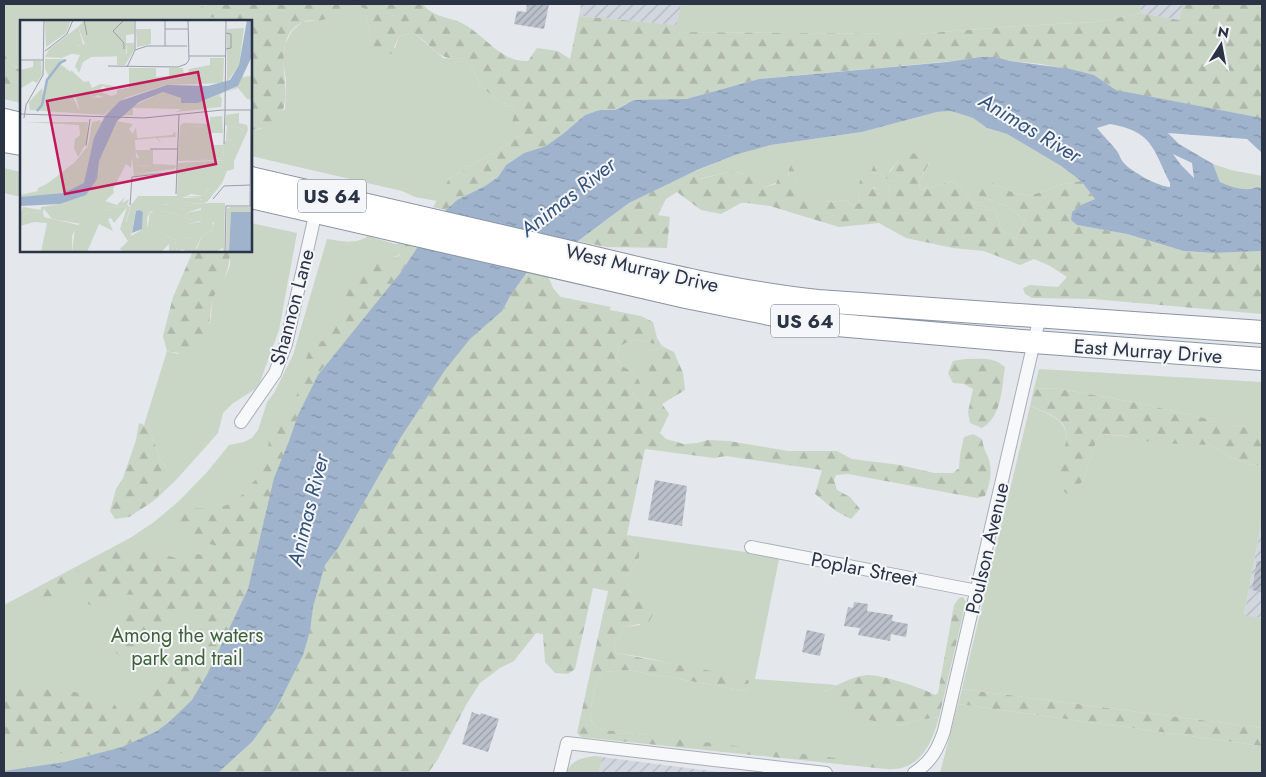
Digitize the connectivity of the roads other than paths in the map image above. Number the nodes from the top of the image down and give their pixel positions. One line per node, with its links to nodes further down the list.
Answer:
1 (4, 120): 2 (highway)
2 (20, 124)
3 (4, 141): 4 (highway)
4 (20, 144)
5 (252, 178): 8 (highway, West Murray Drive / US 64)
6 (252, 196): 7 (highway, West Murray Drive / US 64)
7 (316, 211): 8 (highway, West Murray Drive / US 64); 13 (street, Shannon Lane)
8 (587, 265): 9 (highway, West Murray Drive / US 64); 11 (highway, West Murray Drive / US 64)
9 (1040, 316): 10 (highway, East Murray Drive / US 64); 11 (street, Poulson Avenue)
10 (1262, 332)
11 (1034, 342): 12 (highway, East Murray Drive / US 64); 15 (street, Poulson Avenue)
12 (1262, 359)
13 (241, 422)
14 (751, 547): 15 (street, Poplar Street)
15 (977, 592): 16 (street, Poulson Avenue)
16 (918, 772)
17 (560, 773): 18 (street)
18 (826, 773)

